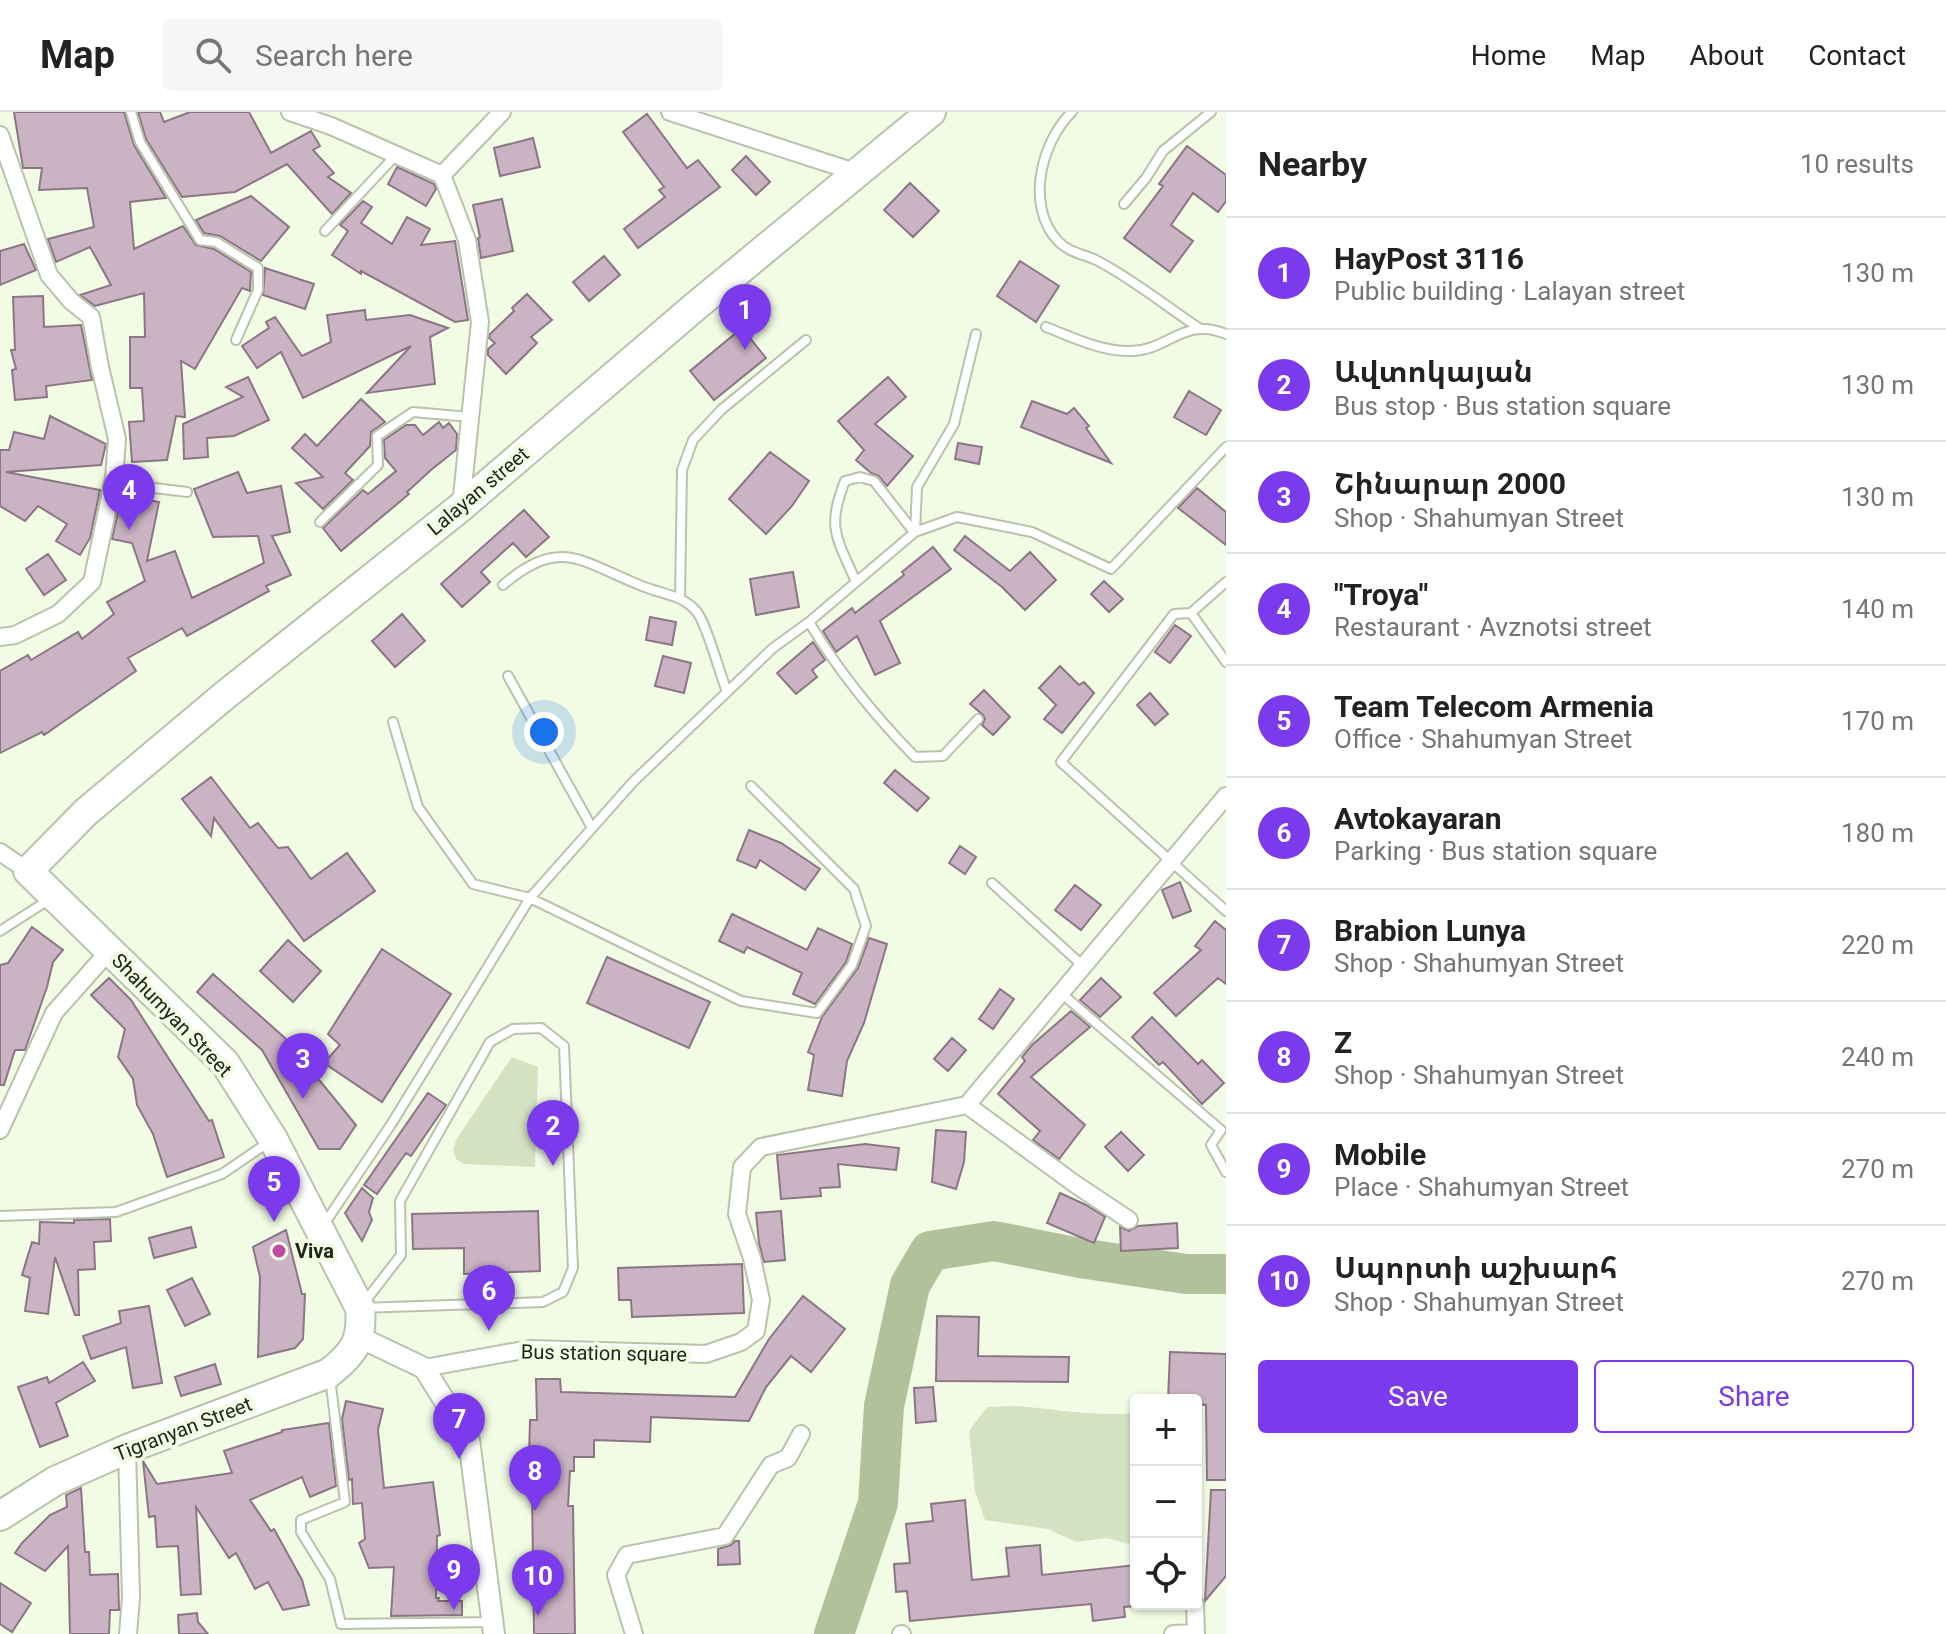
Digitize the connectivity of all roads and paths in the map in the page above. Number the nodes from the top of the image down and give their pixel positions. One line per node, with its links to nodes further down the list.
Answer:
1 (131, 112): 18 (lane)
2 (290, 112): 9 (street)
3 (502, 112): 11 (street)
4 (670, 112): 10 (street)
5 (931, 112): 10 (highway, Lalayan street)
6 (1072, 112): 15 (lane)
7 (1211, 112): 12 (lane)
8 (0, 135): 22 (street)
9 (396, 155): 11 (street); 13 (lane)
10 (858, 173): 24 (highway, Lalayan street)
11 (442, 175): 20 (street)
12 (1124, 204)
13 (325, 231)
14 (1046, 327): 15 (lane)
15 (1199, 328): 17 (lane)
16 (976, 334): 26 (lane)
17 (1226, 334)
18 (236, 340)
19 (806, 340): 30 (lane)
20 (470, 417): 24 (street); 25 (lane)
21 (1226, 447): 26 (lane)
22 (114, 478): 23 (lane); 33 (street)
23 (187, 492)
24 (461, 507): 44 (highway, Lalayan street)
25 (320, 522)
26 (915, 532): 27 (lane); 27 (lane)
27 (856, 582): 32 (lane)
28 (1226, 582): 31 (lane)
29 (503, 585): 30 (lane)
30 (680, 599): 36 (lane)
31 (1191, 613): 34 (lane); 43 (lane)
32 (809, 622): 36 (lane); 37 (lane)
33 (0, 637)
34 (1226, 662)
35 (508, 676): 41 (lane)
36 (727, 692): 41 (lane)
37 (978, 719)
38 (393, 722): 47 (lane)
39 (751, 786): 47 (lane)
40 (1226, 796): 43 (street)
41 (592, 828): 47 (lane)
42 (0, 852): 44 (street)
43 (1171, 861): 48 (lane); 51 (street)
44 (28, 871): 46 (highway, Shahumyan Street)
45 (992, 883): 51 (lane)
46 (53, 897): 49 (lane); 50 (highway, Shahumyan Street)
47 (530, 898): 60 (lane)
48 (1226, 911)
49 (0, 931)
50 (109, 951): 55 (street); 56 (highway, Shahumyan Street)
51 (1083, 966): 52 (street)
52 (1061, 992): 53 (street); 54 (lane)
53 (967, 1105): 59 (street); 63 (street, Bus station square)
54 (1223, 1128): 57 (lane)
55 (0, 1130)
56 (273, 1139): 58 (lane); 60 (highway, Shahumyan Street)
57 (1226, 1172)
58 (0, 1216)
59 (1129, 1220)
60 (320, 1230): 61 (highway, Shahumyan Street)
61 (360, 1308): 61 (lane); 62 (highway, Shahumyan Street)
62 (359, 1337): 63 (street); 64 (highway, Tigranyan Street)
63 (424, 1368): 69 (street)
64 (329, 1373): 66 (highway, Tigranyan Street); 69 (lane)
65 (801, 1434): 72 (street)
66 (127, 1449): 67 (highway, Tigranyan Street); 71 (street)
67 (0, 1516)
68 (1195, 1610): 70 (street)
69 (494, 1628)
70 (1196, 1633): 73 (street)
71 (128, 1634)
72 (634, 1634)
73 (1173, 1634)

